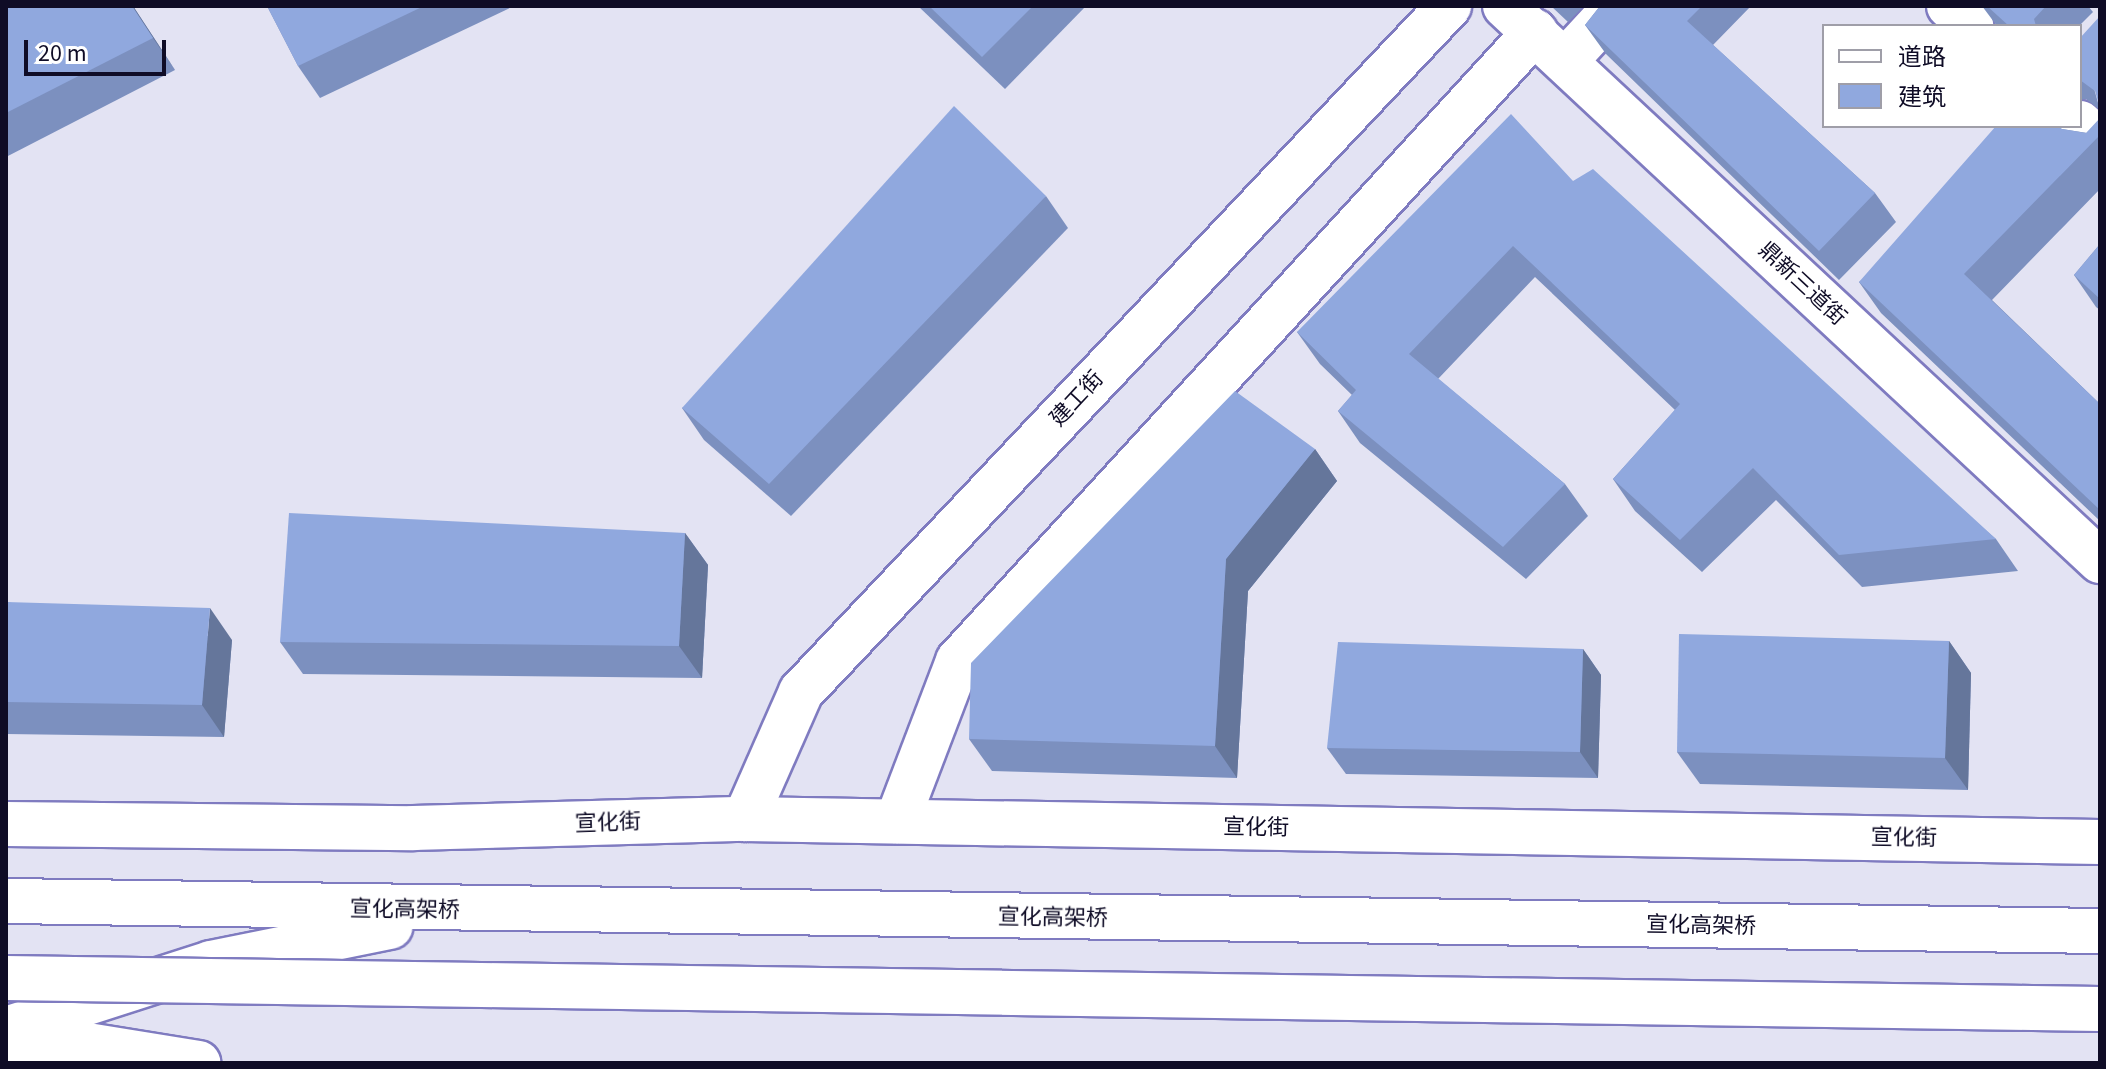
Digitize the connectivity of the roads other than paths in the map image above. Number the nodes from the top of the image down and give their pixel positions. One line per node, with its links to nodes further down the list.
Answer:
1 (1449, 6): 11 (main road, 建工街)
2 (1616, 6): 5 (main road)
3 (1949, 6): 4 (main road)
4 (1969, 24)
5 (1536, 33): 9 (main road, 鼎新三道街); 12 (main road)
6 (2082, 125): 7 (main road)
7 (2100, 141)
8 (1872, 286): 9 (main road)
9 (1841, 320): 10 (main road, 鼎新三道街)
10 (2100, 561)
11 (745, 819): 12 (main road, 宣化街); 13 (main road, 宣化街)
12 (897, 821): 14 (main road, 宣化街)
13 (6, 824)
14 (2100, 842)
15 (6, 901): 16 (main road, 宣化高架桥)
16 (467, 911): 17 (main road, 宣化高架桥); 20 (main road, bridge)
17 (2100, 931)
18 (6, 978): 19 (main road, bridge)
19 (2100, 1009)
20 (6, 1029)
21 (6, 1044): 22 (main road)
22 (64, 1053): 23 (main road)
23 (198, 1063)

